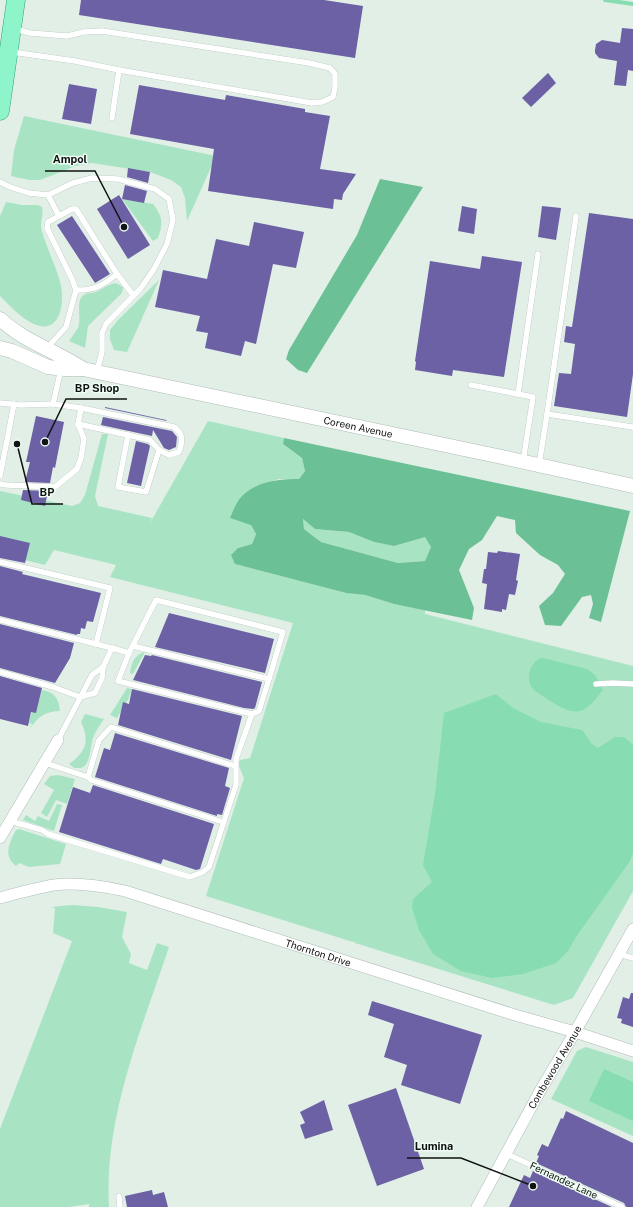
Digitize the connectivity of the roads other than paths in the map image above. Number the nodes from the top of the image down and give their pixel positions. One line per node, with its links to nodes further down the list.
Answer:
1 (16, 0): 2 (main road)
2 (12, 28): 3 (main road); 4 (lane)
3 (9, 52): 4 (lane); 5 (main road)
4 (119, 70): 6 (lane)
5 (0, 111)
6 (112, 118)
7 (0, 182): 8 (lane)
8 (48, 195): 9 (lane); 14 (lane)
9 (59, 216): 12 (lane); 13 (lane)
10 (576, 216): 27 (lane)
11 (538, 254): 22 (lane)
12 (116, 274): 13 (lane); 14 (lane)
13 (76, 290): 17 (lane)
14 (133, 295): 20 (lane)
15 (0, 319): 17 (street, Coreen Avenue)
16 (0, 348): 18 (street, Coreen Avenue)
17 (46, 349): 19 (street, Coreen Avenue)
18 (61, 369): 19 (street, Coreen Avenue); 25 (lane)
19 (83, 369): 20 (street, Coreen Avenue)
20 (97, 372): 32 (street, Coreen Avenue)
21 (471, 385): 22 (lane)
22 (518, 394): 32 (lane)
23 (0, 402): 24 (lane)
24 (14, 404): 25 (lane); 34 (lane)
25 (53, 404): 26 (lane)
26 (81, 408): 28 (lane); 31 (lane)
27 (547, 414): 29 (lane); 33 (lane)
28 (78, 424): 30 (lane); 35 (lane)
29 (633, 427)
30 (128, 435): 31 (lane); 31 (lane)
31 (160, 450)
32 (523, 462): 33 (street, Coreen Avenue)
33 (539, 466): 36 (street, Coreen Avenue)
34 (0, 476)
35 (0, 484)
36 (633, 486)
37 (0, 562): 39 (lane)
38 (0, 620): 39 (lane)
39 (96, 644): 41 (lane)
40 (133, 646): 42 (lane); 45 (lane); 45 (lane)
41 (112, 648): 42 (lane); 43 (lane)
42 (129, 653): 49 (lane)
43 (103, 667): 48 (lane); 48 (lane)
44 (0, 672): 48 (lane)
45 (269, 679): 49 (lane)
46 (596, 684): 47 (lane)
47 (633, 684)
48 (80, 697): 50 (lane)
49 (252, 714): 52 (lane)
50 (58, 740): 51 (street)
51 (44, 763): 53 (lane); 54 (street)
52 (235, 766): 53 (lane); 55 (lane)
53 (88, 777): 55 (lane)
54 (10, 821): 55 (lane); 56 (street)
55 (223, 822)
56 (0, 838)
57 (0, 898): 61 (street, Thornton Drive)
58 (633, 928): 59 (street, Combewood Avenue)
59 (619, 954): 60 (lane); 61 (street, Combewood Avenue)
60 (633, 958)
61 (575, 1032): 62 (street, Thornton Drive); 63 (street, Combewood Avenue)
62 (633, 1051)
63 (506, 1154): 66 (street, Combewood Avenue); 67 (lane, Fernandez Lane)
64 (119, 1196): 65 (lane)
65 (120, 1207)
66 (477, 1207)
67 (622, 1207)

